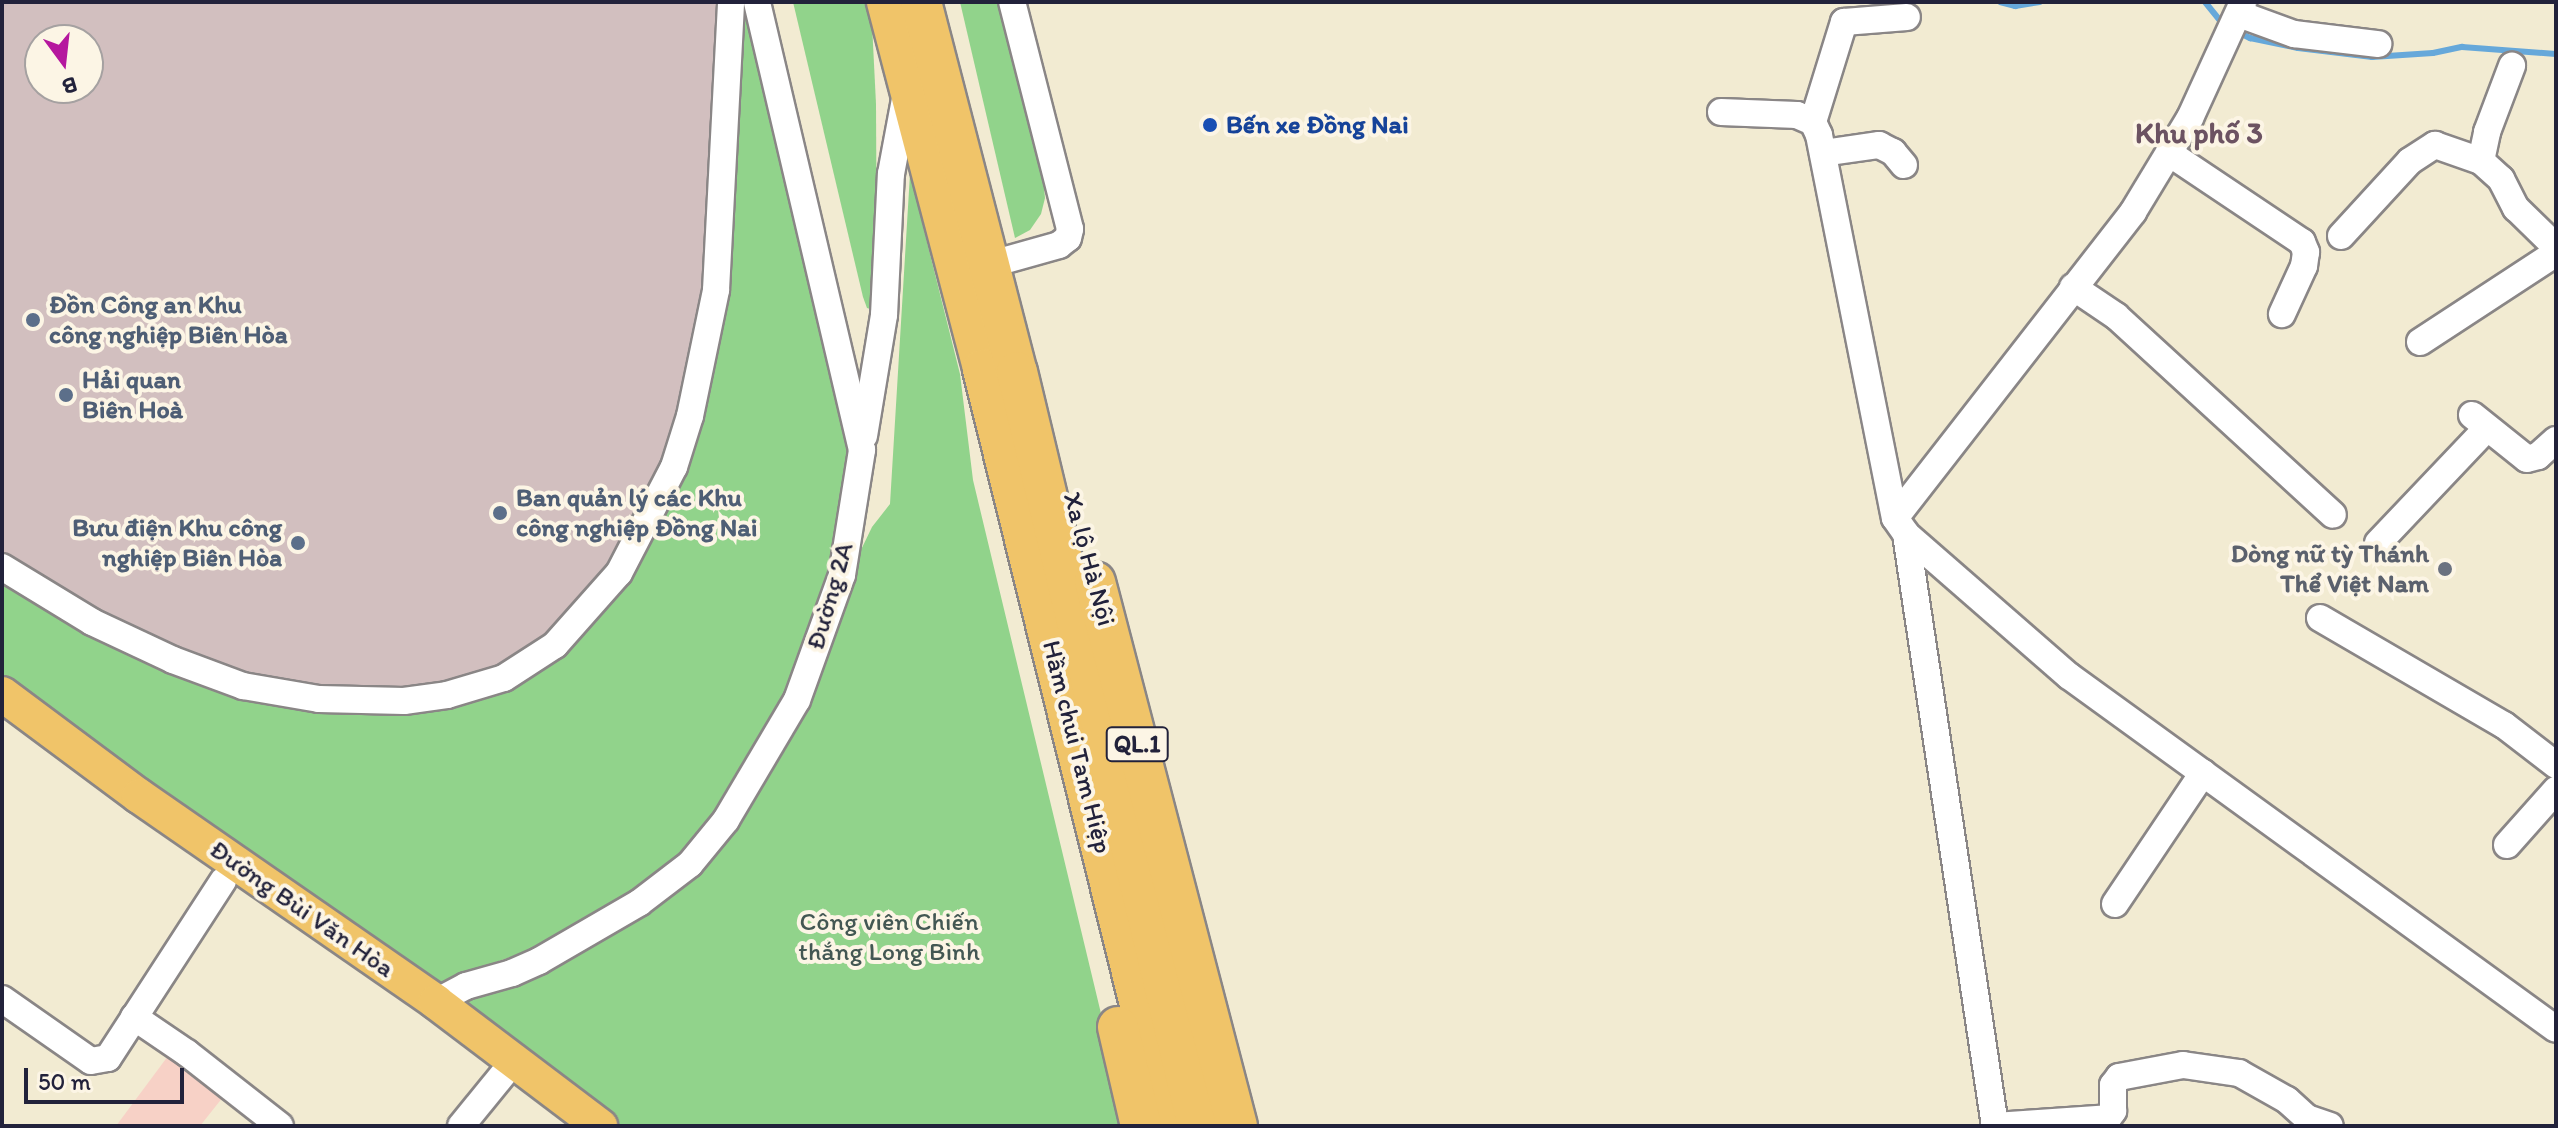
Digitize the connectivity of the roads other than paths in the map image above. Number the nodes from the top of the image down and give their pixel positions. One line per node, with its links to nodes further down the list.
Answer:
1 (731, 2): 29 (street)
2 (757, 2): 25 (street, Đường 2A)
3 (887, 2): 10 (highway, Xa lộ Hà Nội / QL.1)
4 (921, 2): 19 (highway, Xa lộ Hà Nội / QL.1)
5 (1012, 2): 19 (street)
6 (2241, 8): 8 (street); 14 (street)
7 (1907, 17): 12 (street)
8 (2378, 44)
9 (2512, 66): 15 (street)
10 (907, 86): 23 (highway, Xa lộ Hà Nội / QL.1); 25 (street)
11 (1721, 112): 12 (street)
12 (1813, 122): 13 (street)
13 (1823, 153): 16 (street); 27 (street)
14 (2169, 153): 20 (street); 21 (street)
15 (2481, 161): 17 (street); 18 (street)
16 (1904, 165)
17 (2341, 236)
18 (2556, 250): 22 (street)
19 (988, 265): 23 (highway, Xa lộ Hà Nội / QL.1)
20 (2073, 287): 26 (street); 27 (street)
21 (2282, 314)
22 (2420, 342)
23 (1000, 370): 48 (highway, Xa lộ Hà Nội / QL.1); 49 (highway, Hầm chui Tam Hiệp / QL.1); 50 (highway, Hầm chui Tam Hiệp / QL.1); 51 (highway, Xa lộ Hà Nội / QL.1)
24 (2556, 440): 28 (street)
25 (862, 450): 40 (street, Đường 2A)
26 (2333, 515)
27 (1900, 526): 34 (street); 52 (street)
28 (2378, 543)
29 (2, 567)
30 (2320, 618): 33 (street)
31 (2, 694): 40 (main road, Đường Bùi Văn Hòa)
32 (2, 721): 37 (main road, Đường Bùi Văn Hòa)
33 (2556, 765)
34 (2203, 773): 38 (street); 42 (street)
35 (2556, 790): 36 (street)
36 (2507, 845)
37 (223, 881): 40 (main road, Đường Bùi Văn Hòa); 41 (street)
38 (2115, 904)
39 (2, 999): 41 (street)
40 (426, 1009): 43 (main road, Đường Bùi Văn Hòa)
41 (134, 1017): 44 (street)
42 (2556, 1029)
43 (508, 1068): 45 (street); 46 (main road, Đường Bùi Văn Hòa); 47 (main road, Đường Bùi Văn Hòa)
44 (280, 1126)
45 (461, 1126)
46 (570, 1126)
47 (600, 1126)
48 (1141, 1126)
49 (1170, 1126)
50 (1198, 1126)
51 (1237, 1126)
52 (1995, 1126): 53 (street)
53 (2330, 1126)

